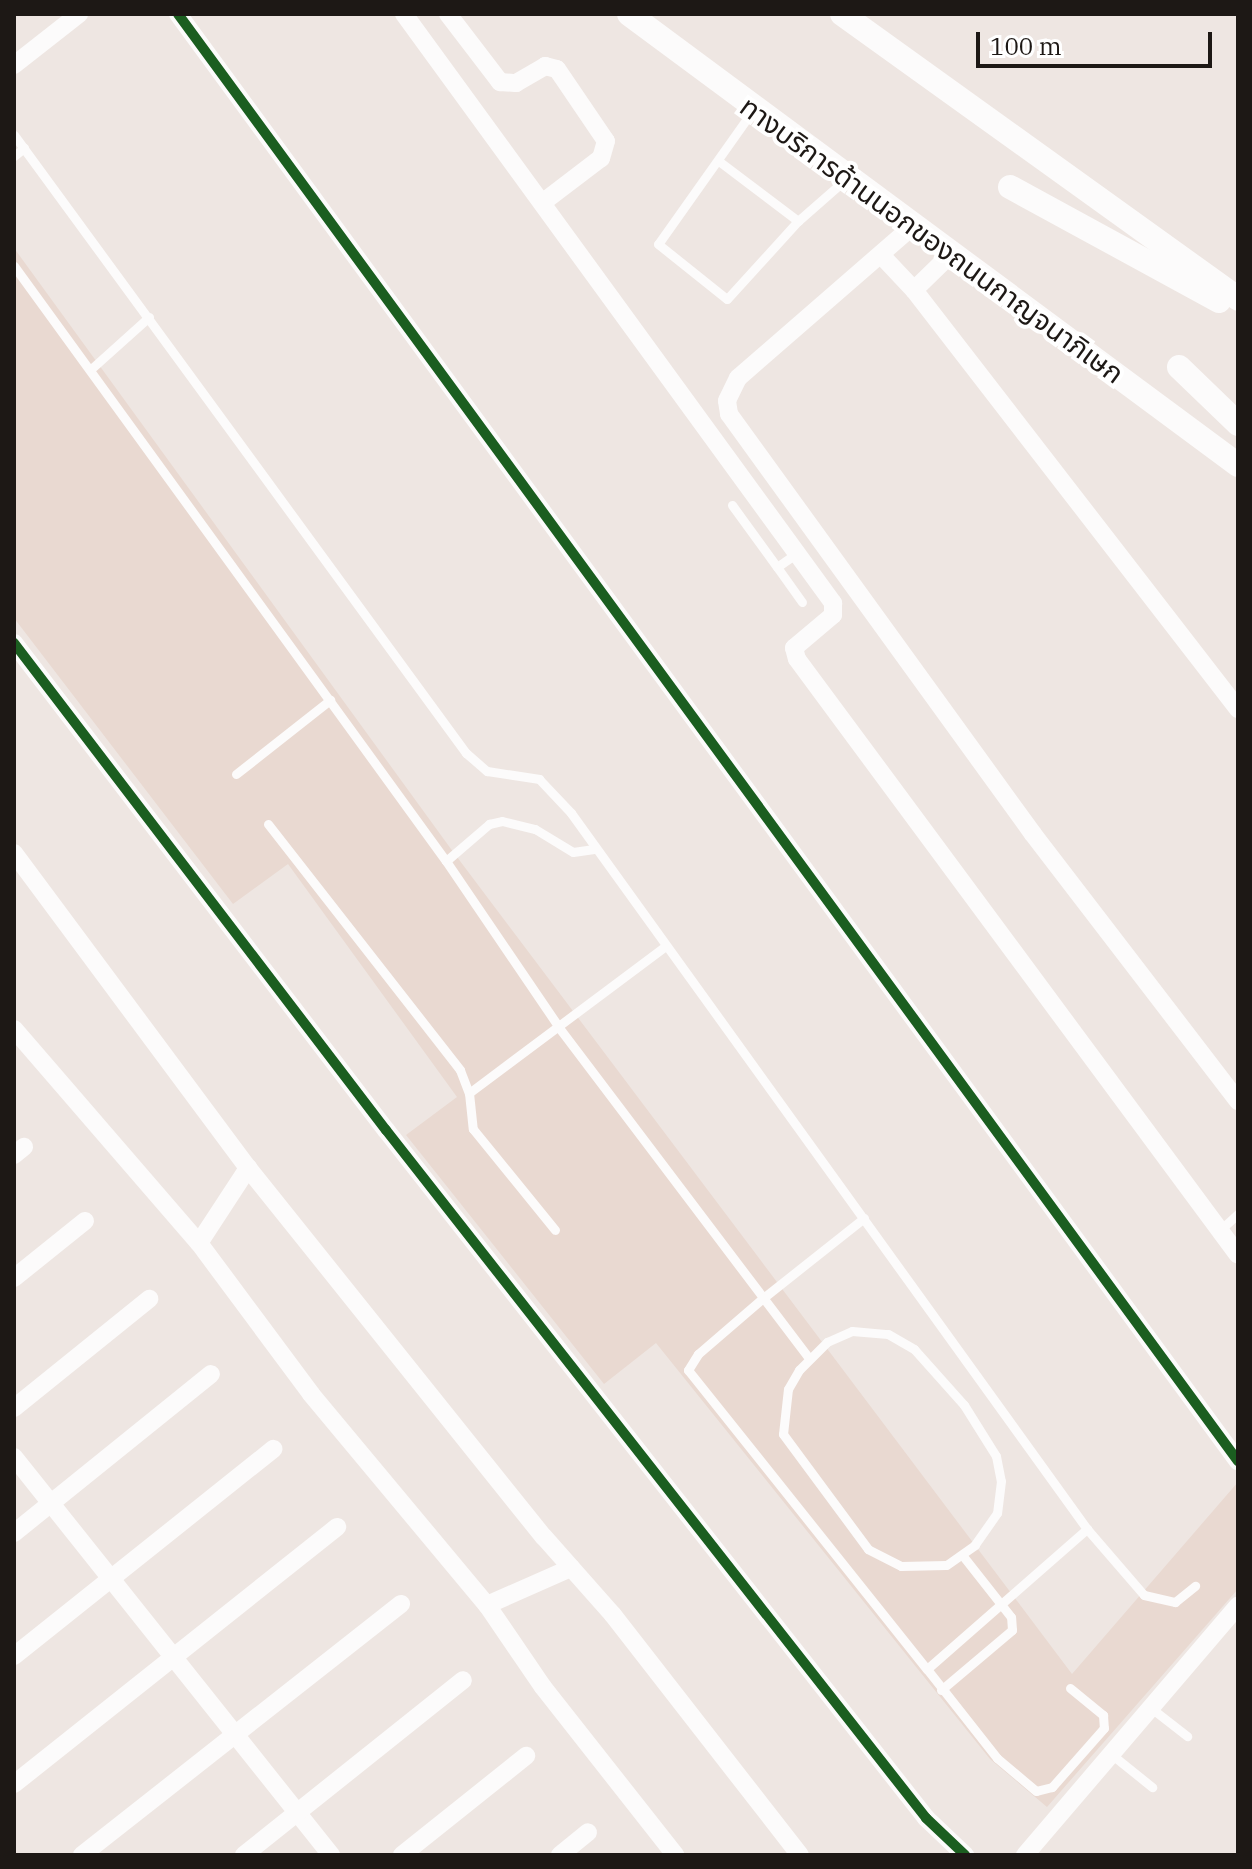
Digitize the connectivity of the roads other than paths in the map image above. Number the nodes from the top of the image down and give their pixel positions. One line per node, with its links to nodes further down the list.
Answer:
1 (79, 14): 7 (street)
2 (178, 14): 62 (street)
3 (404, 14): 15 (street)
4 (448, 14): 15 (street)
5 (629, 14): 8 (main road, ทางบริการด้านนอกของถนนกาญจนาภิเษก)
6 (842, 14): 22 (main road)
7 (14, 65)
8 (753, 110): 12 (lane); 13 (main road, ทางบริการด้านนอกของถนนกาญจนาภิเษก)
9 (14, 135): 10 (lane)
10 (24, 148): 11 (lane); 24 (lane)
11 (14, 156)
12 (720, 162): 16 (lane); 16 (lane)
13 (849, 176): 16 (lane); 17 (main road, ทางบริการด้านนอกของถนนกาญจนาภิเษก)
14 (1010, 187): 23 (main road)
15 (542, 203): 30 (street)
16 (798, 221)
17 (914, 225): 18 (main road, ทางบริการด้านนอกของถนนกาญจนาภิเษก); 19 (street)
18 (952, 253): 21 (street); 28 (main road, ทางบริการด้านนอกของถนนกาญจนาภิเษก)
19 (882, 256): 21 (street); 45 (street)
20 (14, 266): 26 (lane)
21 (914, 290): 35 (street)
22 (1238, 299)
23 (1238, 312)
24 (149, 317): 26 (lane); 38 (lane)
25 (1179, 367): 27 (main road)
26 (91, 369): 34 (lane)
27 (1238, 424)
28 (1238, 465)
29 (732, 505): 31 (lane)
30 (797, 553): 31 (lane); 51 (street)
31 (777, 567): 32 (lane)
32 (802, 602)
33 (14, 643): 97 (street)
34 (330, 700): 36 (lane); 40 (lane)
35 (1238, 709)
36 (236, 774)
37 (268, 824): 44 (lane)
38 (594, 849): 40 (lane); 41 (lane)
39 (14, 853): 46 (street)
40 (446, 861): 43 (lane)
41 (664, 947): 43 (lane); 48 (lane)
42 (14, 1029): 52 (street)
43 (560, 1029): 44 (lane); 55 (lane)
44 (469, 1093): 50 (lane)
45 (1238, 1101)
46 (248, 1168): 52 (street); 68 (street)
47 (1238, 1214): 51 (lane)
48 (864, 1218): 55 (lane); 65 (lane)
49 (85, 1221): 54 (street)
50 (555, 1230)
51 (1220, 1230): 53 (street)
52 (199, 1243): 73 (street)
53 (1238, 1255)
54 (14, 1278)
55 (763, 1298): 57 (lane); 77 (lane)
56 (149, 1299): 59 (street)
57 (808, 1357): 67 (lane); 67 (lane)
58 (211, 1374): 63 (street)
59 (14, 1408)
60 (273, 1449): 69 (street)
61 (14, 1457): 63 (street)
62 (1238, 1461)
63 (51, 1503): 66 (street); 69 (street)
64 (337, 1527): 76 (street)
65 (1087, 1529): 70 (lane); 71 (lane)
66 (14, 1533)
67 (963, 1556): 71 (lane)
68 (571, 1568): 73 (street); 96 (street)
69 (111, 1579): 75 (street); 76 (street)
70 (1195, 1586)
71 (1001, 1603): 77 (lane); 80 (lane)
72 (401, 1604): 82 (street)
73 (487, 1605): 95 (street)
74 (1238, 1606): 81 (street)
75 (14, 1656)
76 (174, 1658): 82 (street); 86 (street)
77 (927, 1669): 80 (lane)
78 (463, 1680): 88 (street)
79 (1070, 1688): 80 (lane)
80 (941, 1690)
81 (1151, 1708): 83 (lane); 84 (street)
82 (236, 1736): 88 (street); 90 (street)
83 (1187, 1736)
84 (1111, 1754): 87 (lane); 98 (street)
85 (526, 1756): 93 (street)
86 (14, 1784)
87 (1152, 1787)
88 (298, 1813): 91 (street); 92 (street)
89 (588, 1832): 94 (street)
90 (82, 1855)
91 (244, 1855)
92 (331, 1855)
93 (402, 1855)
94 (560, 1855)
95 (675, 1855)
96 (800, 1855)
97 (965, 1855)
98 (1025, 1855)

